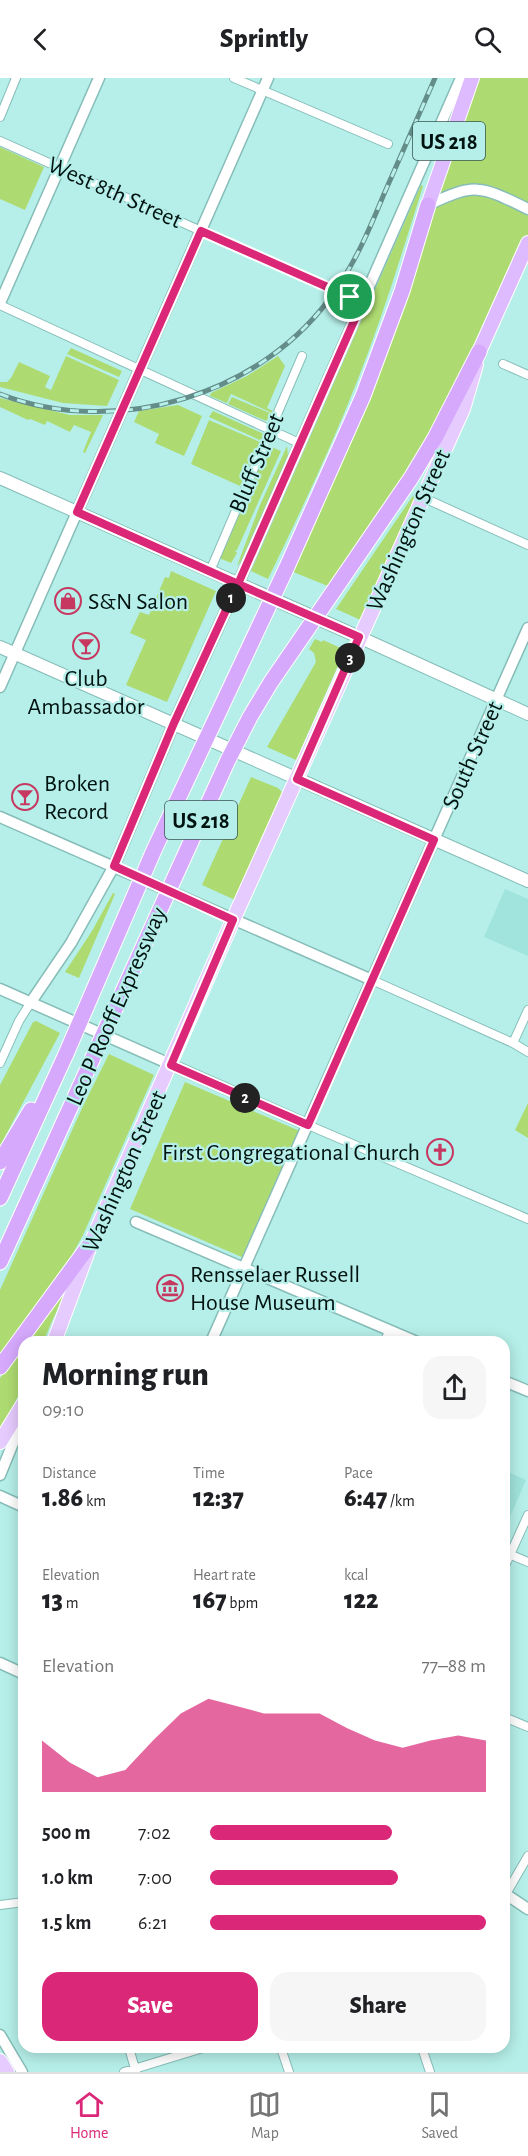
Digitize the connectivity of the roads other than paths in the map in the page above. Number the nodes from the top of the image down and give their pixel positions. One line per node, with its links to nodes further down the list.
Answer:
1 (16, 78): 8 (street)
2 (99, 78): 11 (street)
3 (234, 78): 7 (street)
4 (268, 78): 7 (street)
5 (461, 78): 16 (street)
6 (472, 78): 12 (highway, US 218)
7 (263, 90): 10 (street); 14 (street)
8 (0, 117)
9 (0, 141): 11 (street, West 8th Street)
10 (388, 144)
11 (60, 168): 14 (street, West 8th Street); 17 (street)
12 (428, 205): 13 (street); 51 (highway, Leo P Rooff Expressway / US 218, bridge)
13 (528, 209)
14 (201, 231): 16 (street, West 8th Street); 21 (street)
15 (528, 243): 18 (highway, Washington Street / US 218)
16 (362, 303): 24 (street)
17 (0, 304): 21 (street)
18 (479, 352): 26 (main road, Washington Street); 60 (highway, Leo P Rooff Expressway / US 218, bridge)
19 (302, 356): 23 (street, Bluff Street)
20 (503, 364): 22 (street)
21 (140, 370): 23 (street); 27 (street)
22 (528, 375)
23 (270, 430): 24 (street); 29 (street, Bluff Street)
24 (299, 443): 30 (street)
25 (0, 478): 27 (main road)
26 (424, 498): 28 (street); 32 (main road, Washington Street)
27 (77, 512): 29 (main road); 34 (street)
28 (528, 545)
29 (210, 571): 30 (main road)
30 (238, 584): 32 (main road); 38 (street)
31 (528, 628): 36 (street, South Street)
32 (359, 637): 36 (main road); 39 (main road, Washington Street)
33 (0, 647): 34 (main road)
34 (15, 654): 35 (street); 38 (main road)
35 (0, 687)
36 (496, 699): 37 (main road); 41 (street, South Street)
37 (528, 714)
38 (174, 723): 39 (main road); 42 (street)
39 (297, 779): 41 (main road); 44 (main road, Washington Street)
40 (0, 817): 42 (street)
41 (434, 840): 43 (main road); 45 (street, South Street)
42 (114, 866): 44 (street); 47 (street)
43 (528, 881)
44 (233, 920): 45 (street); 53 (main road, Washington Street)
45 (372, 980): 49 (street); 54 (street, South Street)
46 (0, 989): 47 (street)
47 (31, 1002): 52 (street); 53 (street)
48 (528, 1010): 49 (street)
49 (513, 1043): 50 (street)
50 (528, 1052)
51 (66, 1054): 55 (highway); 56 (highway, Leo P Rooff Expressway / US 218)
52 (0, 1063)
53 (171, 1065): 54 (street); 59 (main road, Washington Street)
54 (308, 1125): 57 (street); 61 (street, South Street)
55 (0, 1161)
56 (0, 1198)
57 (528, 1219)
58 (136, 1222): 61 (street)
59 (91, 1244): 63 (highway); 64 (main road, Washington Street)
60 (0, 1262)
61 (244, 1269): 62 (street); 65 (street, South Street)
62 (390, 1330): 66 (street); 67 (street)
63 (22, 1336)
64 (56, 1336)
65 (214, 1336)
66 (387, 1336)
67 (404, 1336)
68 (18, 1342): 69 (highway)
69 (0, 1366)
70 (510, 1384): 71 (street)
71 (528, 1391)
72 (18, 1412): 74 (main road)
73 (18, 1431): 75 (street)
74 (0, 1442)
75 (0, 1475)
76 (0, 1496): 77 (street)
77 (18, 1504)
78 (528, 1515): 79 (street)
79 (510, 1548)
80 (510, 1554): 81 (street)
81 (528, 1562)
82 (0, 1663): 83 (street)
83 (18, 1671)
84 (510, 1720): 85 (street)
85 (528, 1727)
86 (528, 1856): 87 (street)
87 (510, 1886)
88 (510, 1897): 91 (street)
89 (18, 1903): 90 (street)
90 (0, 1905)
91 (528, 1909)
92 (0, 2036): 100 (street)
93 (131, 2053): 98 (street)
94 (187, 2053): 98 (street)
95 (283, 2053): 102 (street)
96 (424, 2053): 103 (street)
97 (0, 2061): 99 (main road)
98 (136, 2070): 101 (street)
99 (7, 2072)
100 (22, 2072)
101 (124, 2072)
102 (289, 2072)
103 (430, 2072)

